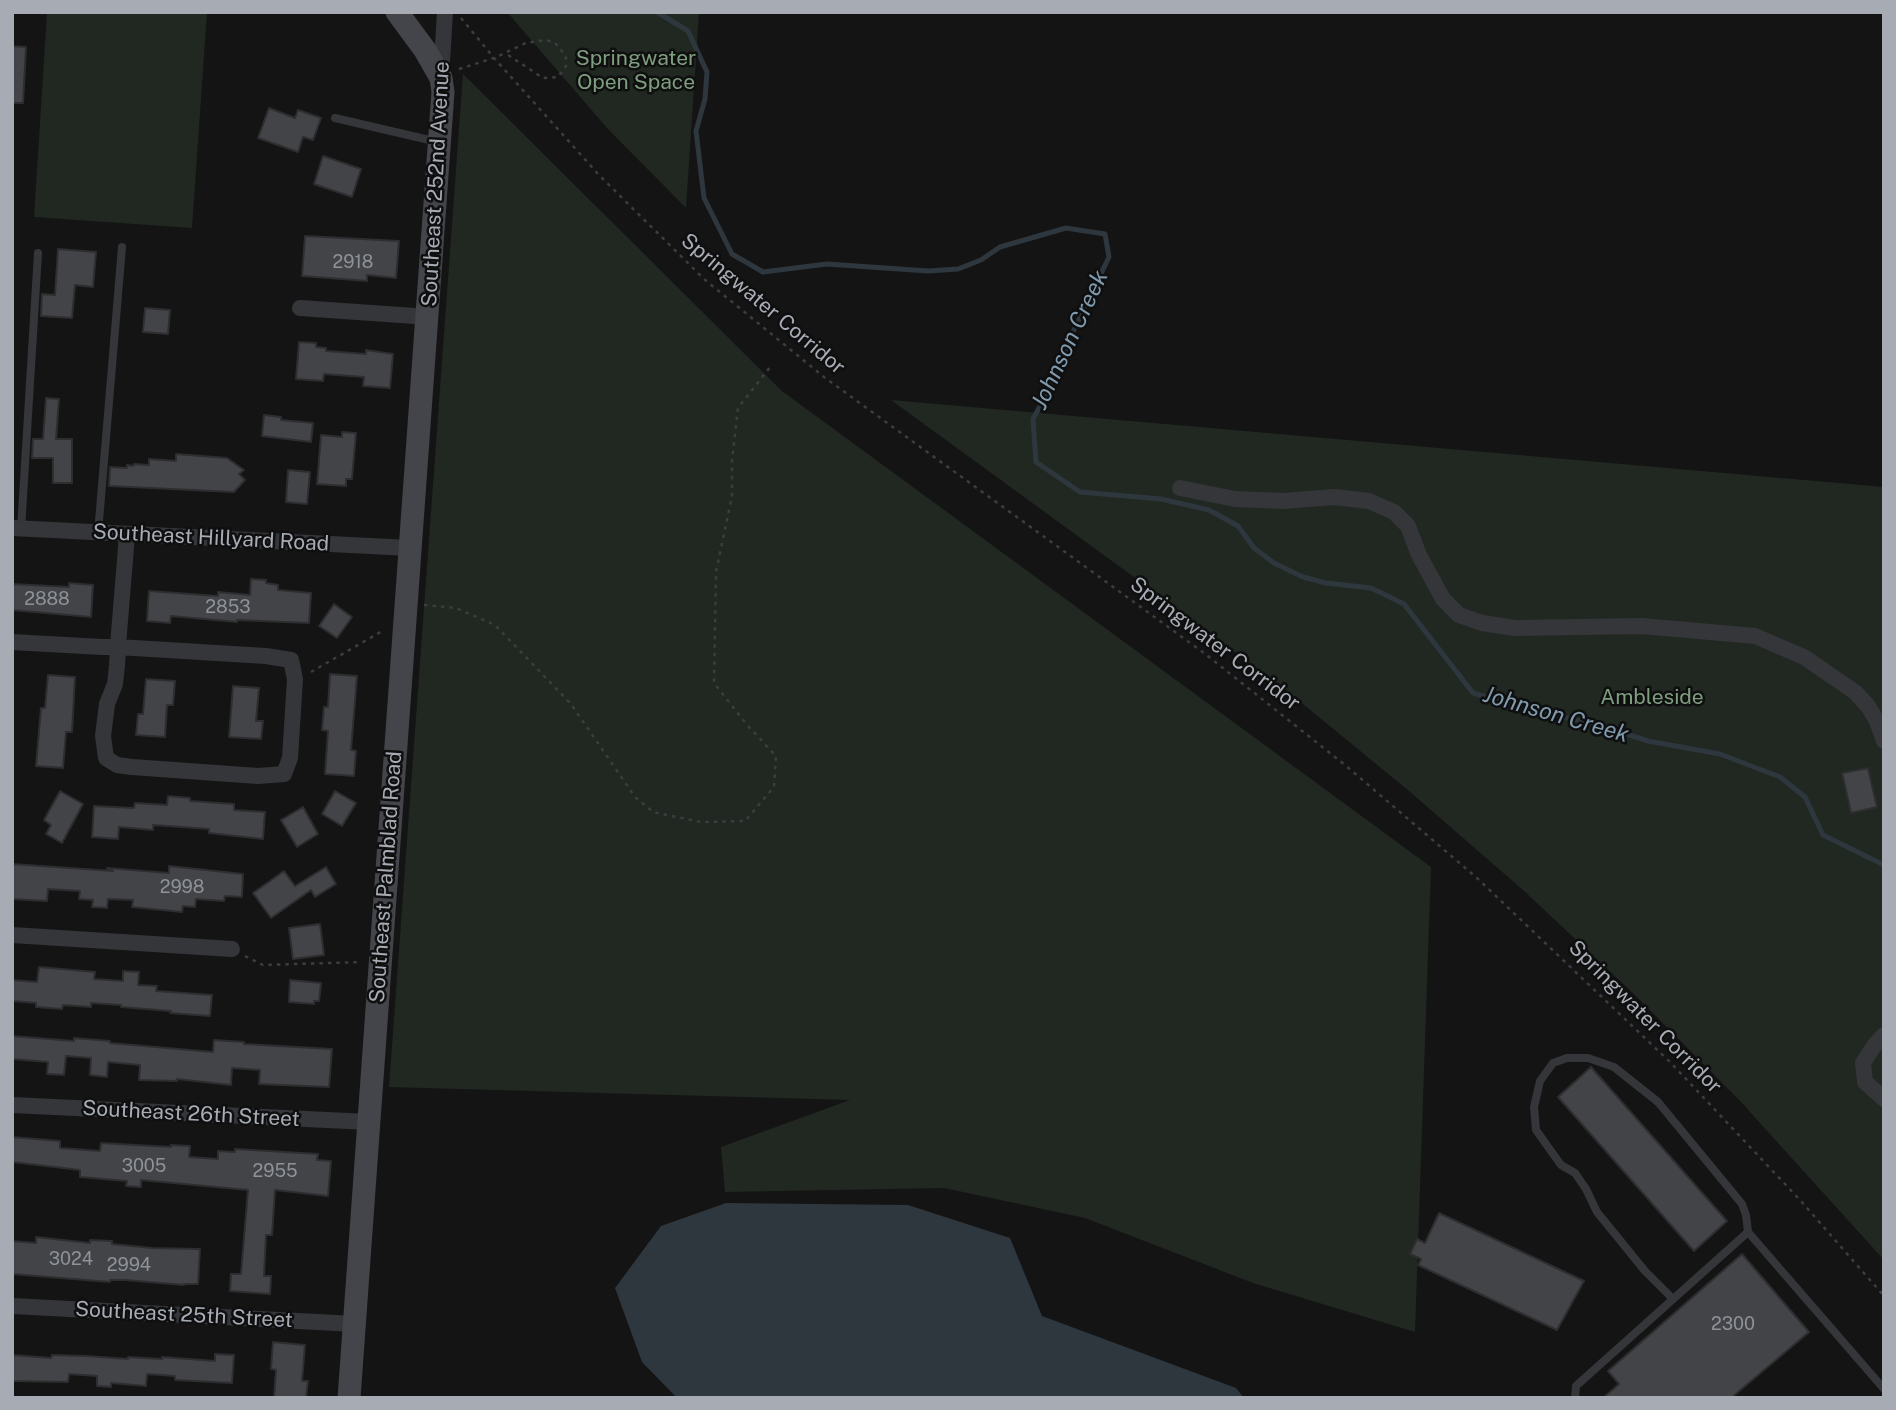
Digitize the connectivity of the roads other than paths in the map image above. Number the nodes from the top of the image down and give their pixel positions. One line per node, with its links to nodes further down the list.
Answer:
1 (397, 12): 3 (street)
2 (451, 13): 3 (street, Southeast 252nd Avenue)
3 (441, 78): 5 (street, Southeast 252nd Avenue)
4 (335, 118): 5 (lane)
5 (441, 142): 9 (street, Southeast 252nd Avenue)
6 (122, 247): 13 (lane)
7 (38, 253): 12 (lane)
8 (300, 308): 9 (street)
9 (429, 317): 10 (street, Southeast 252nd Avenue)
10 (426, 356): 15 (street, Southeast Palmblad Road)
11 (1180, 488): 18 (street)
12 (16, 529): 13 (street, Southeast Hillyard Road)
13 (98, 533): 14 (street, Southeast Hillyard Road)
14 (127, 535): 15 (street, Southeast Hillyard Road); 17 (street)
15 (410, 548): 24 (street, Southeast Palmblad Road)
16 (12, 642): 17 (street)
17 (118, 648): 17 (street)
18 (1884, 741)
19 (12, 935): 20 (street)
20 (232, 949)
21 (1884, 1035): 22 (street)
22 (1884, 1099)
23 (12, 1105): 24 (street, Southeast 26th Street)
24 (369, 1122): 28 (street, Southeast Palmblad Road)
25 (1748, 1232): 26 (lane); 26 (lane); 29 (lane)
26 (1673, 1299): 31 (lane)
27 (12, 1306): 28 (street, Southeast 25th Street)
28 (355, 1324): 30 (street, Southeast Palmblad Road)
29 (1884, 1390)
30 (349, 1398)
31 (1575, 1398)

